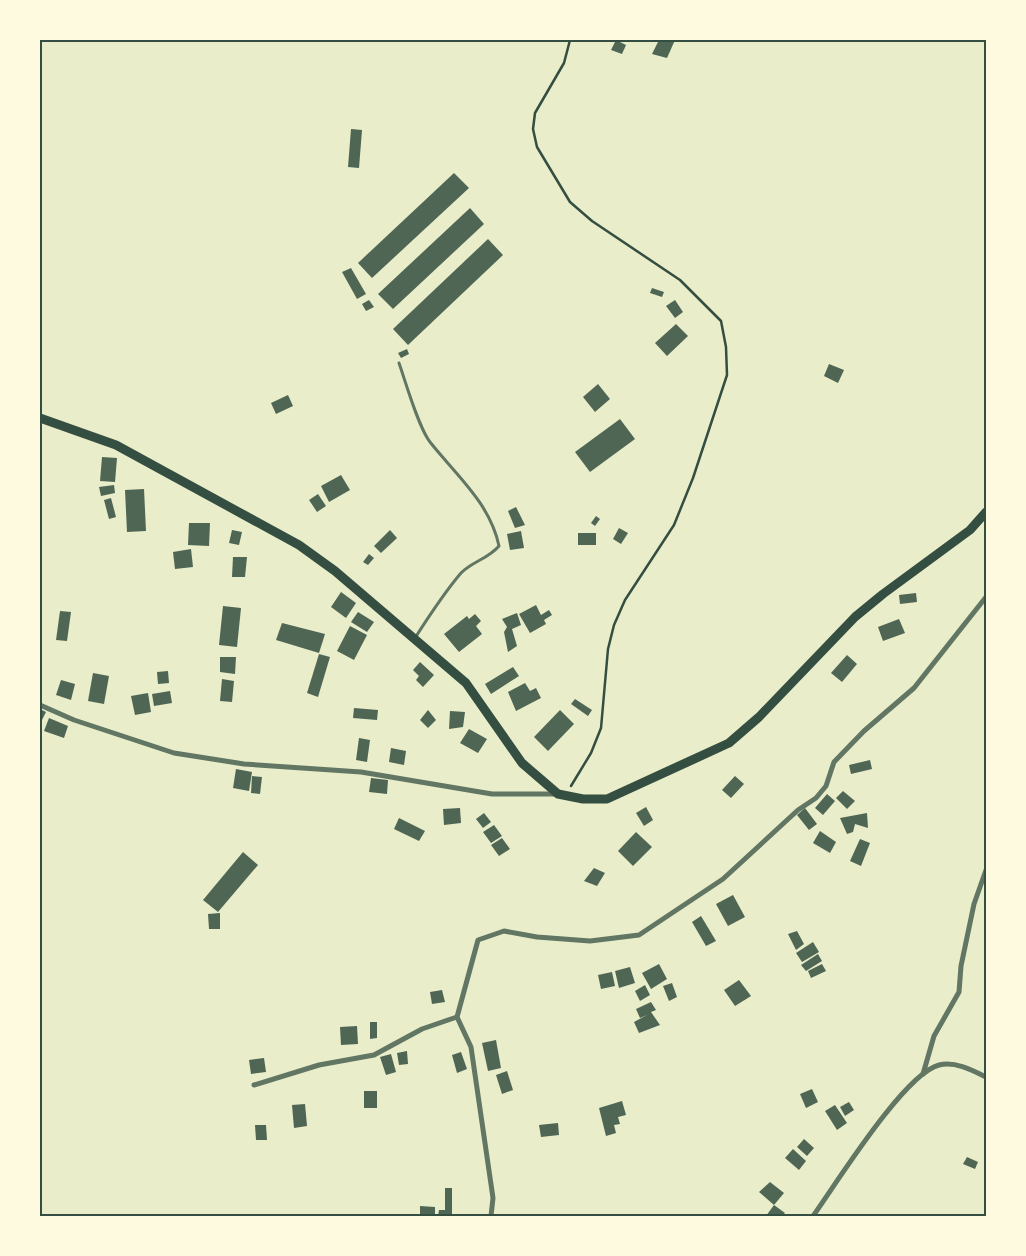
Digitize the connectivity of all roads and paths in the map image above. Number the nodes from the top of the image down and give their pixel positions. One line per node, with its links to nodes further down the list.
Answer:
1 (570, 40): 8 (path)
2 (399, 363): 6 (lane)
3 (40, 418): 6 (main road)
4 (986, 512): 8 (main road)
5 (986, 597): 10 (street)
6 (415, 638): 8 (main road)
7 (40, 705): 8 (street)
8 (562, 795)
9 (986, 870): 11 (street)
10 (457, 1017): 13 (street); 14 (street)
11 (924, 1074): 12 (street); 15 (street)
12 (986, 1077)
13 (254, 1085)
14 (491, 1216)
15 (813, 1216)

